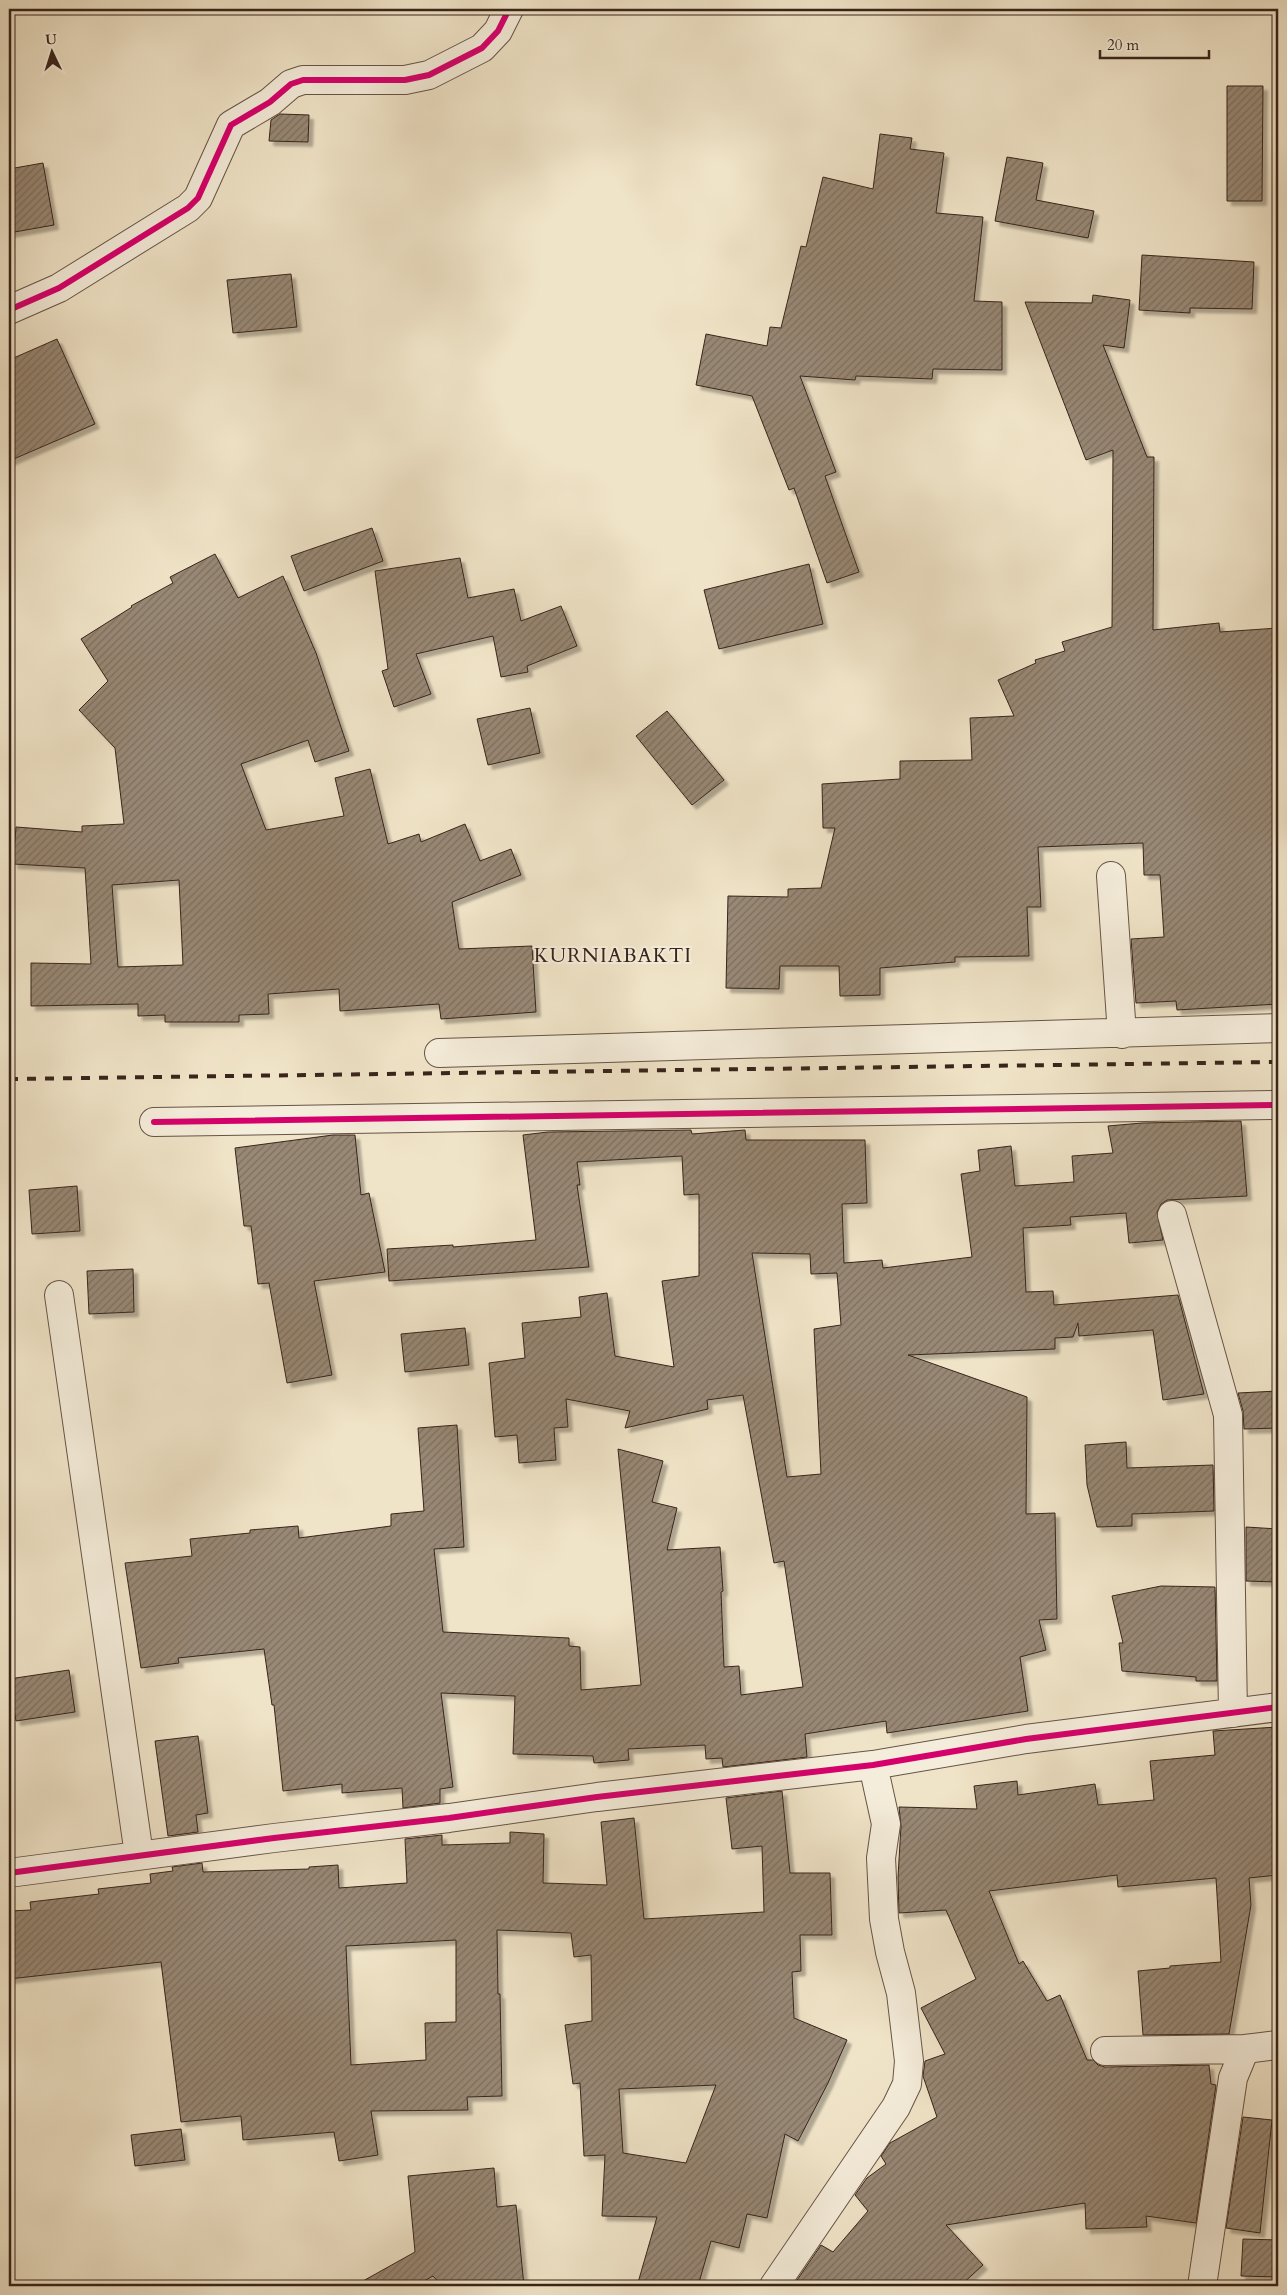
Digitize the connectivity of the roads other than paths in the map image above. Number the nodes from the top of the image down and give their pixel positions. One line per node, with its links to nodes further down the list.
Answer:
1 (508, 9): 2 (street)
2 (9, 310)
3 (1111, 876): 5 (street)
4 (1278, 1028): 5 (street)
5 (1122, 1034): 6 (street)
6 (439, 1053)
7 (1278, 1105): 8 (street)
8 (154, 1122)
9 (1172, 1215): 12 (street)
10 (59, 1294): 14 (street)
11 (1278, 1707): 12 (street)
12 (1233, 1713): 13 (street)
13 (873, 1765): 14 (street); 19 (street)
14 (139, 1855): 15 (street)
15 (9, 1873)
16 (1278, 2045): 17 (street)
17 (1245, 2049): 18 (street); 20 (street)
18 (1105, 2051)
19 (774, 2286)
20 (1202, 2286)

